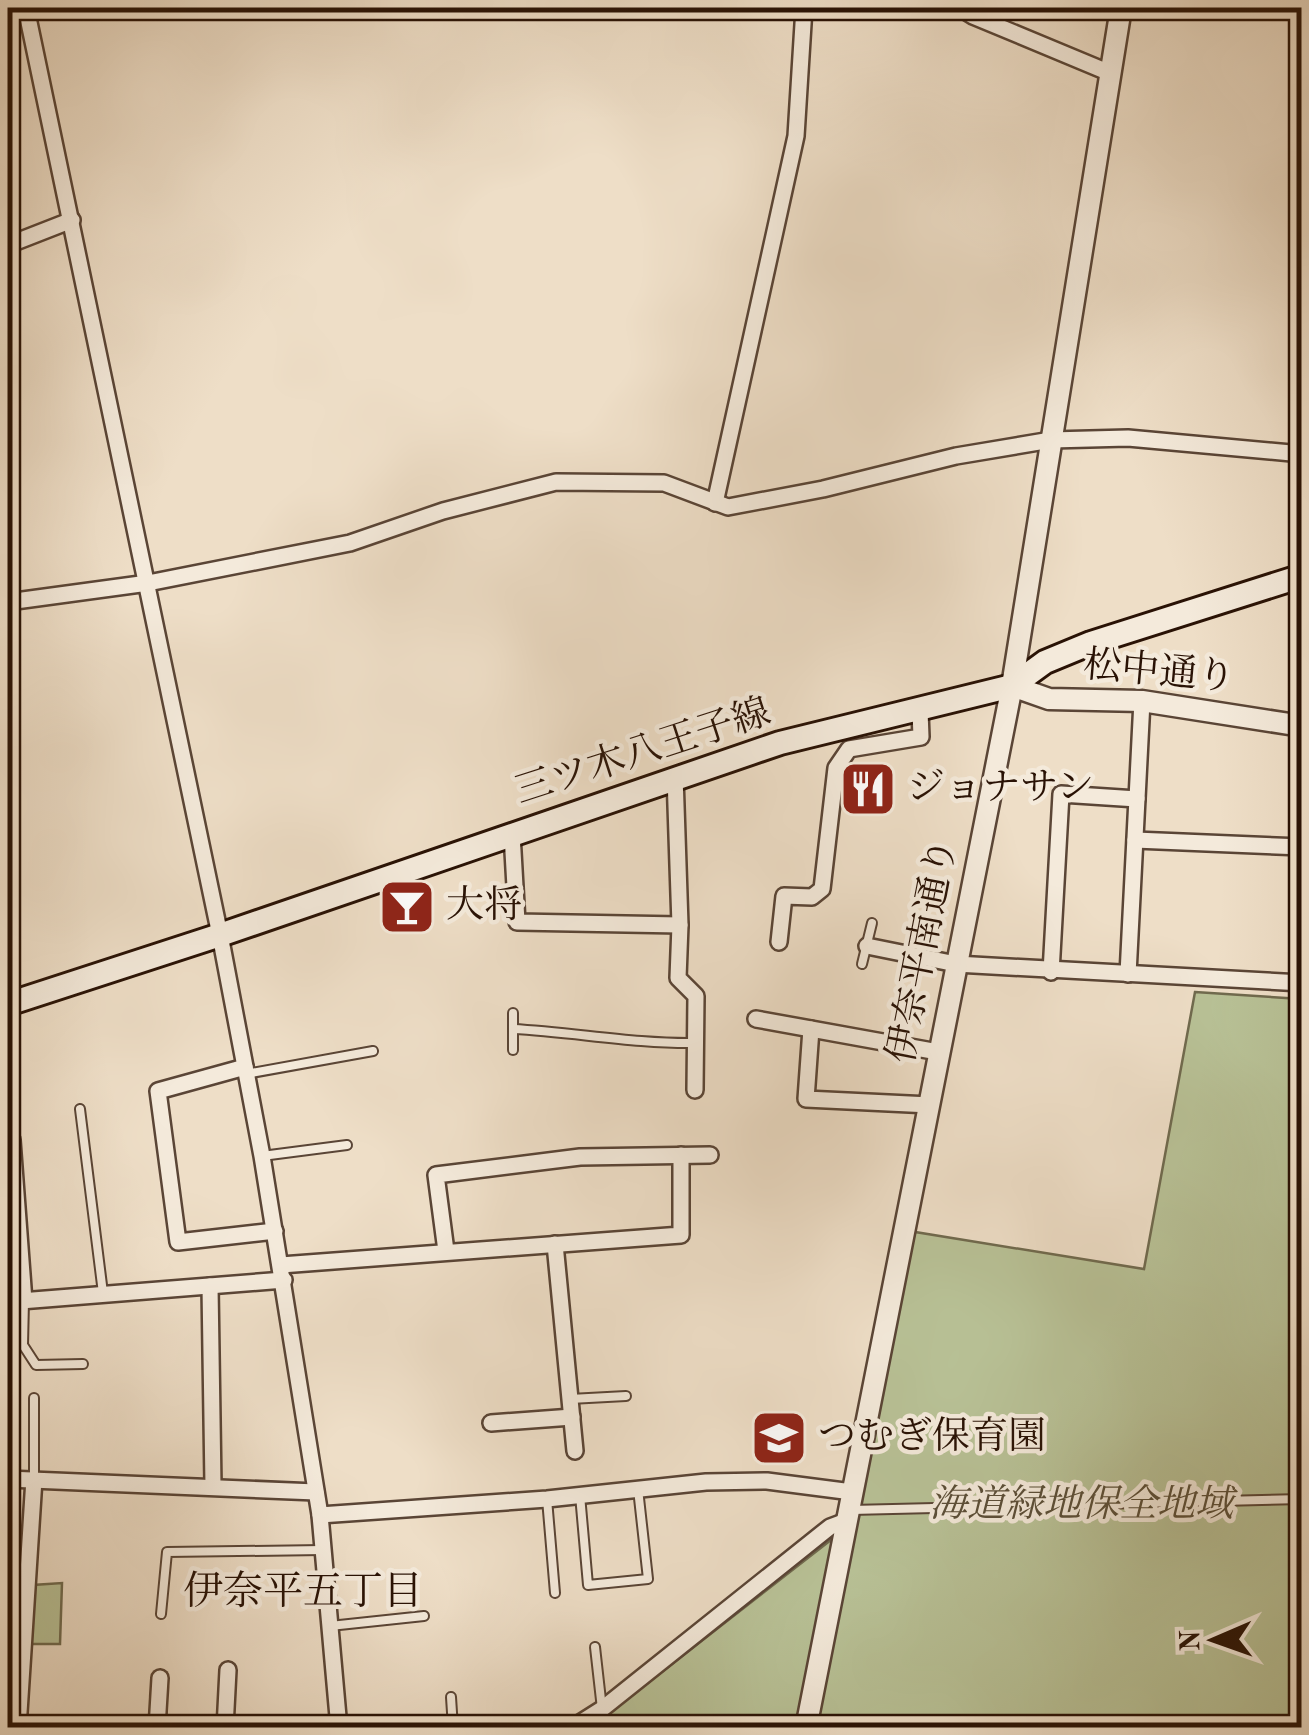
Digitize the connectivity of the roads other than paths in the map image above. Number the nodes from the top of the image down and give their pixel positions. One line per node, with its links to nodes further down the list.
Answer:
1 (26, 8): 6 (street)
2 (804, 8): 10 (street)
3 (960, 8): 5 (street)
4 (1121, 8): 5 (street, 伊奈平南通り)
5 (1110, 73): 8 (street, 伊奈平南通り)
6 (72, 220): 7 (street); 12 (street)
7 (8, 245)
8 (1050, 440): 9 (street); 10 (street); 14 (street, 伊奈平南通り)
9 (1302, 454)
10 (716, 503): 12 (street)
11 (1302, 576): 14 (main road, 三ツ木八王子線)
12 (148, 583): 13 (street); 25 (street)
13 (8, 602)
14 (1012, 686): 15 (street, 松中通り); 16 (main road, 三ツ木八王子線); 29 (street, 伊奈平南通り)
15 (1142, 701): 17 (street, 松中通り); 19 (street)
16 (920, 710): 18 (main road, 三ツ木八王子線); 26 (street)
17 (1302, 726)
18 (675, 776): 20 (main road, 三ツ木八王子線); 24 (street)
19 (1137, 799): 21 (street); 30 (street)
20 (512, 834): 24 (street); 25 (main road, 三ツ木八王子線)
21 (1135, 840): 22 (street); 31 (street)
22 (1302, 847)
23 (872, 924): 27 (lane)
24 (680, 926): 38 (street)
25 (220, 935): 33 (main road, 三ツ木八王子線); 42 (street)
26 (780, 942)
27 (867, 946): 28 (lane); 29 (street)
28 (862, 964)
29 (956, 964): 30 (street); 41 (street, 伊奈平南通り)
30 (1050, 972): 31 (street)
31 (1128, 974): 32 (street)
32 (1302, 984)
33 (8, 1004)
34 (512, 1013): 36 (lane)
35 (756, 1019): 37 (street)
36 (513, 1029): 38 (lane); 39 (lane)
37 (810, 1029): 41 (street); 44 (street)
38 (696, 1042): 43 (street)
39 (513, 1050)
40 (372, 1051): 42 (lane)
41 (938, 1052): 44 (street, 伊奈平南通り)
42 (246, 1070): 50 (street); 51 (street)
43 (695, 1090)
44 (930, 1106): 73 (street, 伊奈平南通り)
45 (80, 1109): 56 (lane)
46 (12, 1140): 57 (street)
47 (347, 1145): 50 (lane)
48 (681, 1155): 49 (street); 52 (street); 53 (street)
49 (710, 1155)
50 (262, 1156): 51 (street)
51 (275, 1232): 54 (street)
52 (554, 1244): 53 (street); 61 (street)
53 (446, 1251): 54 (street)
54 (283, 1273): 55 (street); 69 (street)
55 (210, 1286): 56 (street); 67 (street)
56 (103, 1295): 57 (street)
57 (16, 1302): 58 (lane)
58 (82, 1364)
59 (626, 1396): 61 (lane)
60 (34, 1398): 65 (lane)
61 (570, 1399): 62 (street)
62 (572, 1417): 63 (street); 64 (street)
63 (491, 1424)
64 (575, 1451)
65 (34, 1479): 66 (street); 67 (street); 85 (street)
66 (8, 1480)
67 (213, 1486): 69 (street)
68 (638, 1489): 70 (street); 70 (lane); 73 (street)
69 (316, 1492): 74 (street)
70 (580, 1495): 71 (street)
71 (546, 1498): 74 (street); 76 (lane)
72 (1302, 1499): 73 (lane)
73 (849, 1508): 84 (street); 91 (street, 伊奈平南通り)
74 (320, 1516): 75 (street)
75 (323, 1550): 77 (lane); 79 (street)
76 (555, 1593)
77 (161, 1614)
78 (424, 1616): 79 (lane)
79 (330, 1626): 88 (street)
80 (594, 1647): 84 (lane)
81 (228, 1670): 87 (street)
82 (160, 1678): 86 (street)
83 (451, 1697): 89 (lane)
84 (602, 1709): 90 (street)
85 (18, 1728)
86 (157, 1728)
87 (225, 1728)
88 (339, 1728)
89 (453, 1728)
90 (572, 1728)
91 (806, 1728)

